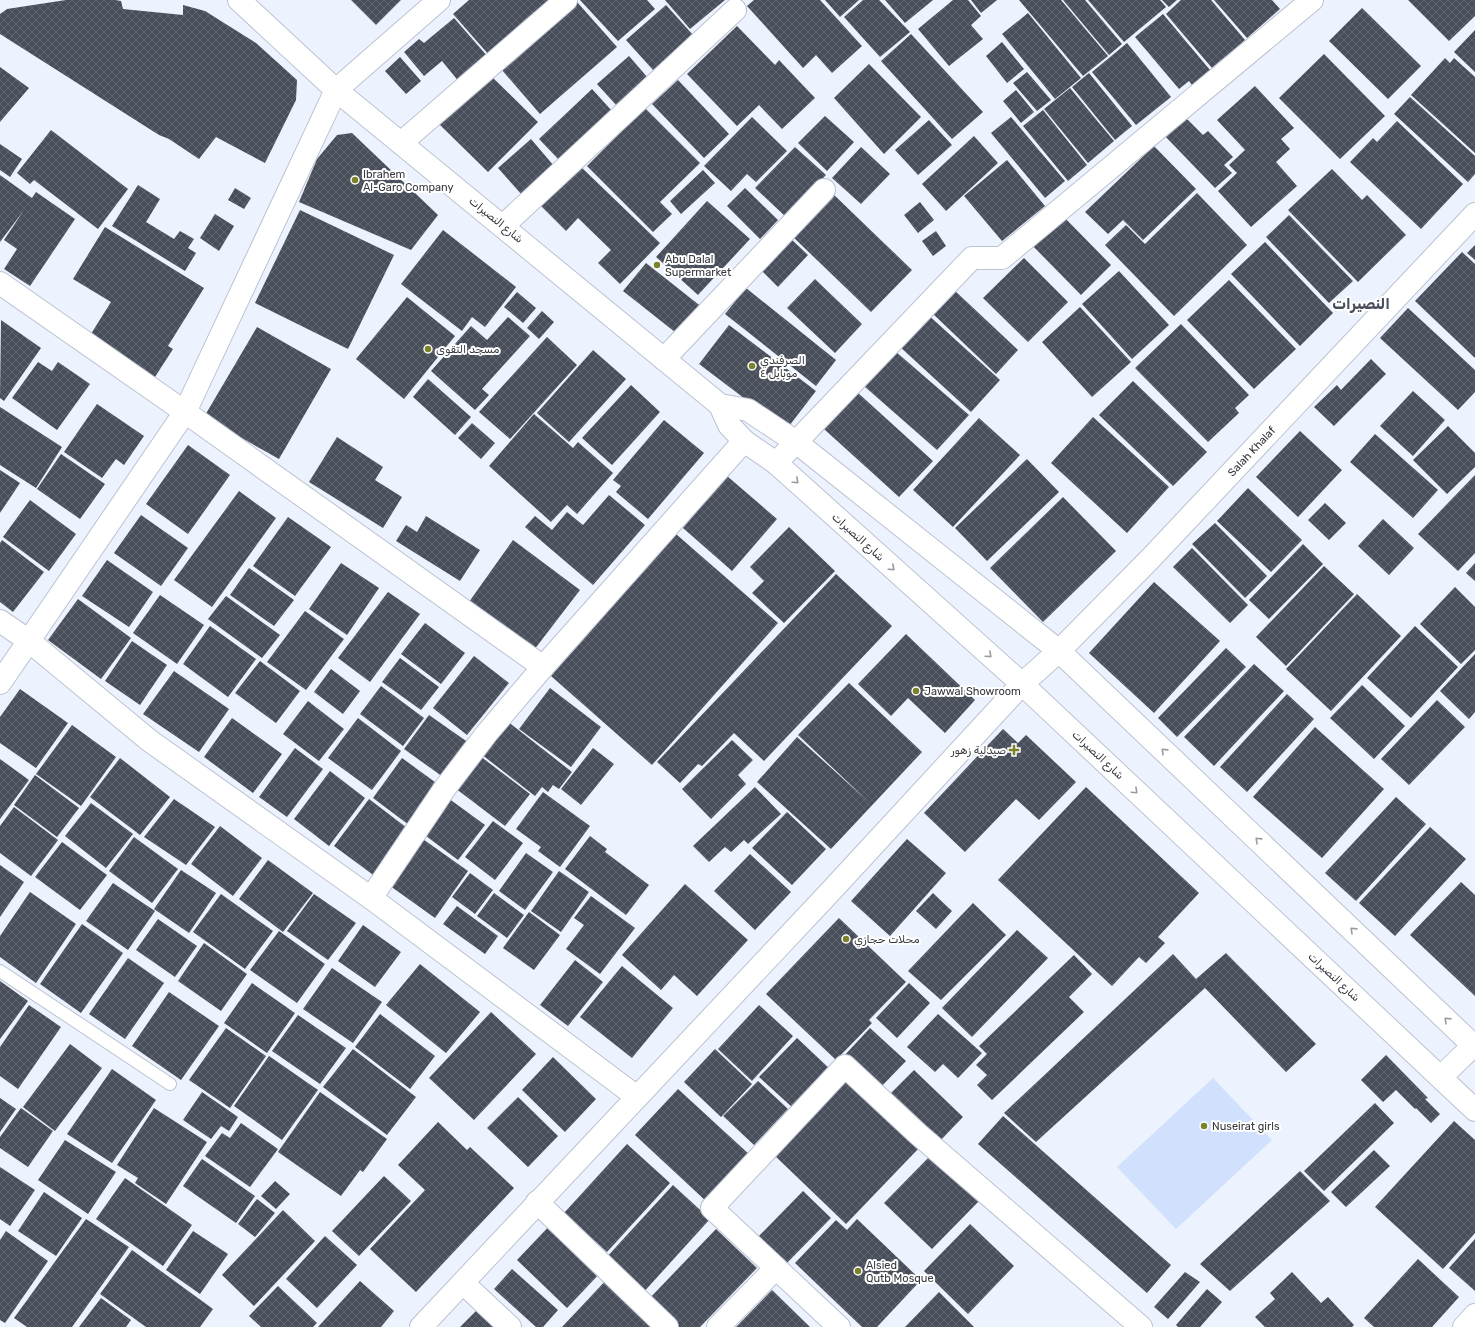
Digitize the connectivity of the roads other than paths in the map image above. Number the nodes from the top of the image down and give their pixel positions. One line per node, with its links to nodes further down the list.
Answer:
1 (239, 0): 6 (street, شارع النصيرات)
2 (439, 0): 6 (street)
3 (566, 0): 7 (street)
4 (1312, 0): 16 (street)
5 (735, 10): 10 (street)
6 (336, 90): 7 (street, شارع النصيرات); 14 (street)
7 (401, 143): 10 (street, شارع النصيرات)
8 (824, 190): 12 (street)
9 (1475, 214): 20 (street, Salah Khalaf)
10 (503, 226): 12 (street, شارع النصيرات)
11 (0, 283): 14 (street)
12 (664, 360): 13 (street, شارع النصيرات)
13 (720, 405): 15 (street, شارع النصيرات); 16 (street, شارع النصيرات)
14 (185, 412): 19 (street); 21 (street)
15 (744, 441): 17 (street, شارع النصيرات); 21 (street)
16 (796, 442): 17 (street); 20 (street, شارع النصيرات)
17 (776, 463): 23 (street, شارع النصيرات, one-way to 23)
18 (0, 621): 19 (street)
19 (29, 641): 22 (street); 24 (street)
20 (1059, 651): 23 (street, Salah Khalaf); 26 (street, شارع النصيرات, one-way to 20)
21 (543, 667): 24 (street)
22 (0, 683)
23 (1022, 684): 27 (street, شارع النصيرات, one-way to 27); 29 (street, Salah Khalaf)
24 (371, 898): 29 (street)
25 (0, 971): 28 (lane)
26 (1475, 1045): 27 (street)
27 (1441, 1078): 30 (street, شارع النصيرات)
28 (170, 1084)
29 (637, 1097): 31 (street, Salah Khalaf)
30 (1475, 1110)
31 (537, 1202): 33 (street, Salah Khalaf); 37 (street)
32 (776, 1268): 38 (street); 39 (street); 40 (street)
33 (463, 1283): 35 (street, Salah Khalaf); 36 (street)
34 (1475, 1315): 41 (street)
35 (421, 1327)
36 (510, 1327)
37 (667, 1327)
38 (718, 1327)
39 (839, 1327)
40 (1141, 1327)
41 (1464, 1327)

